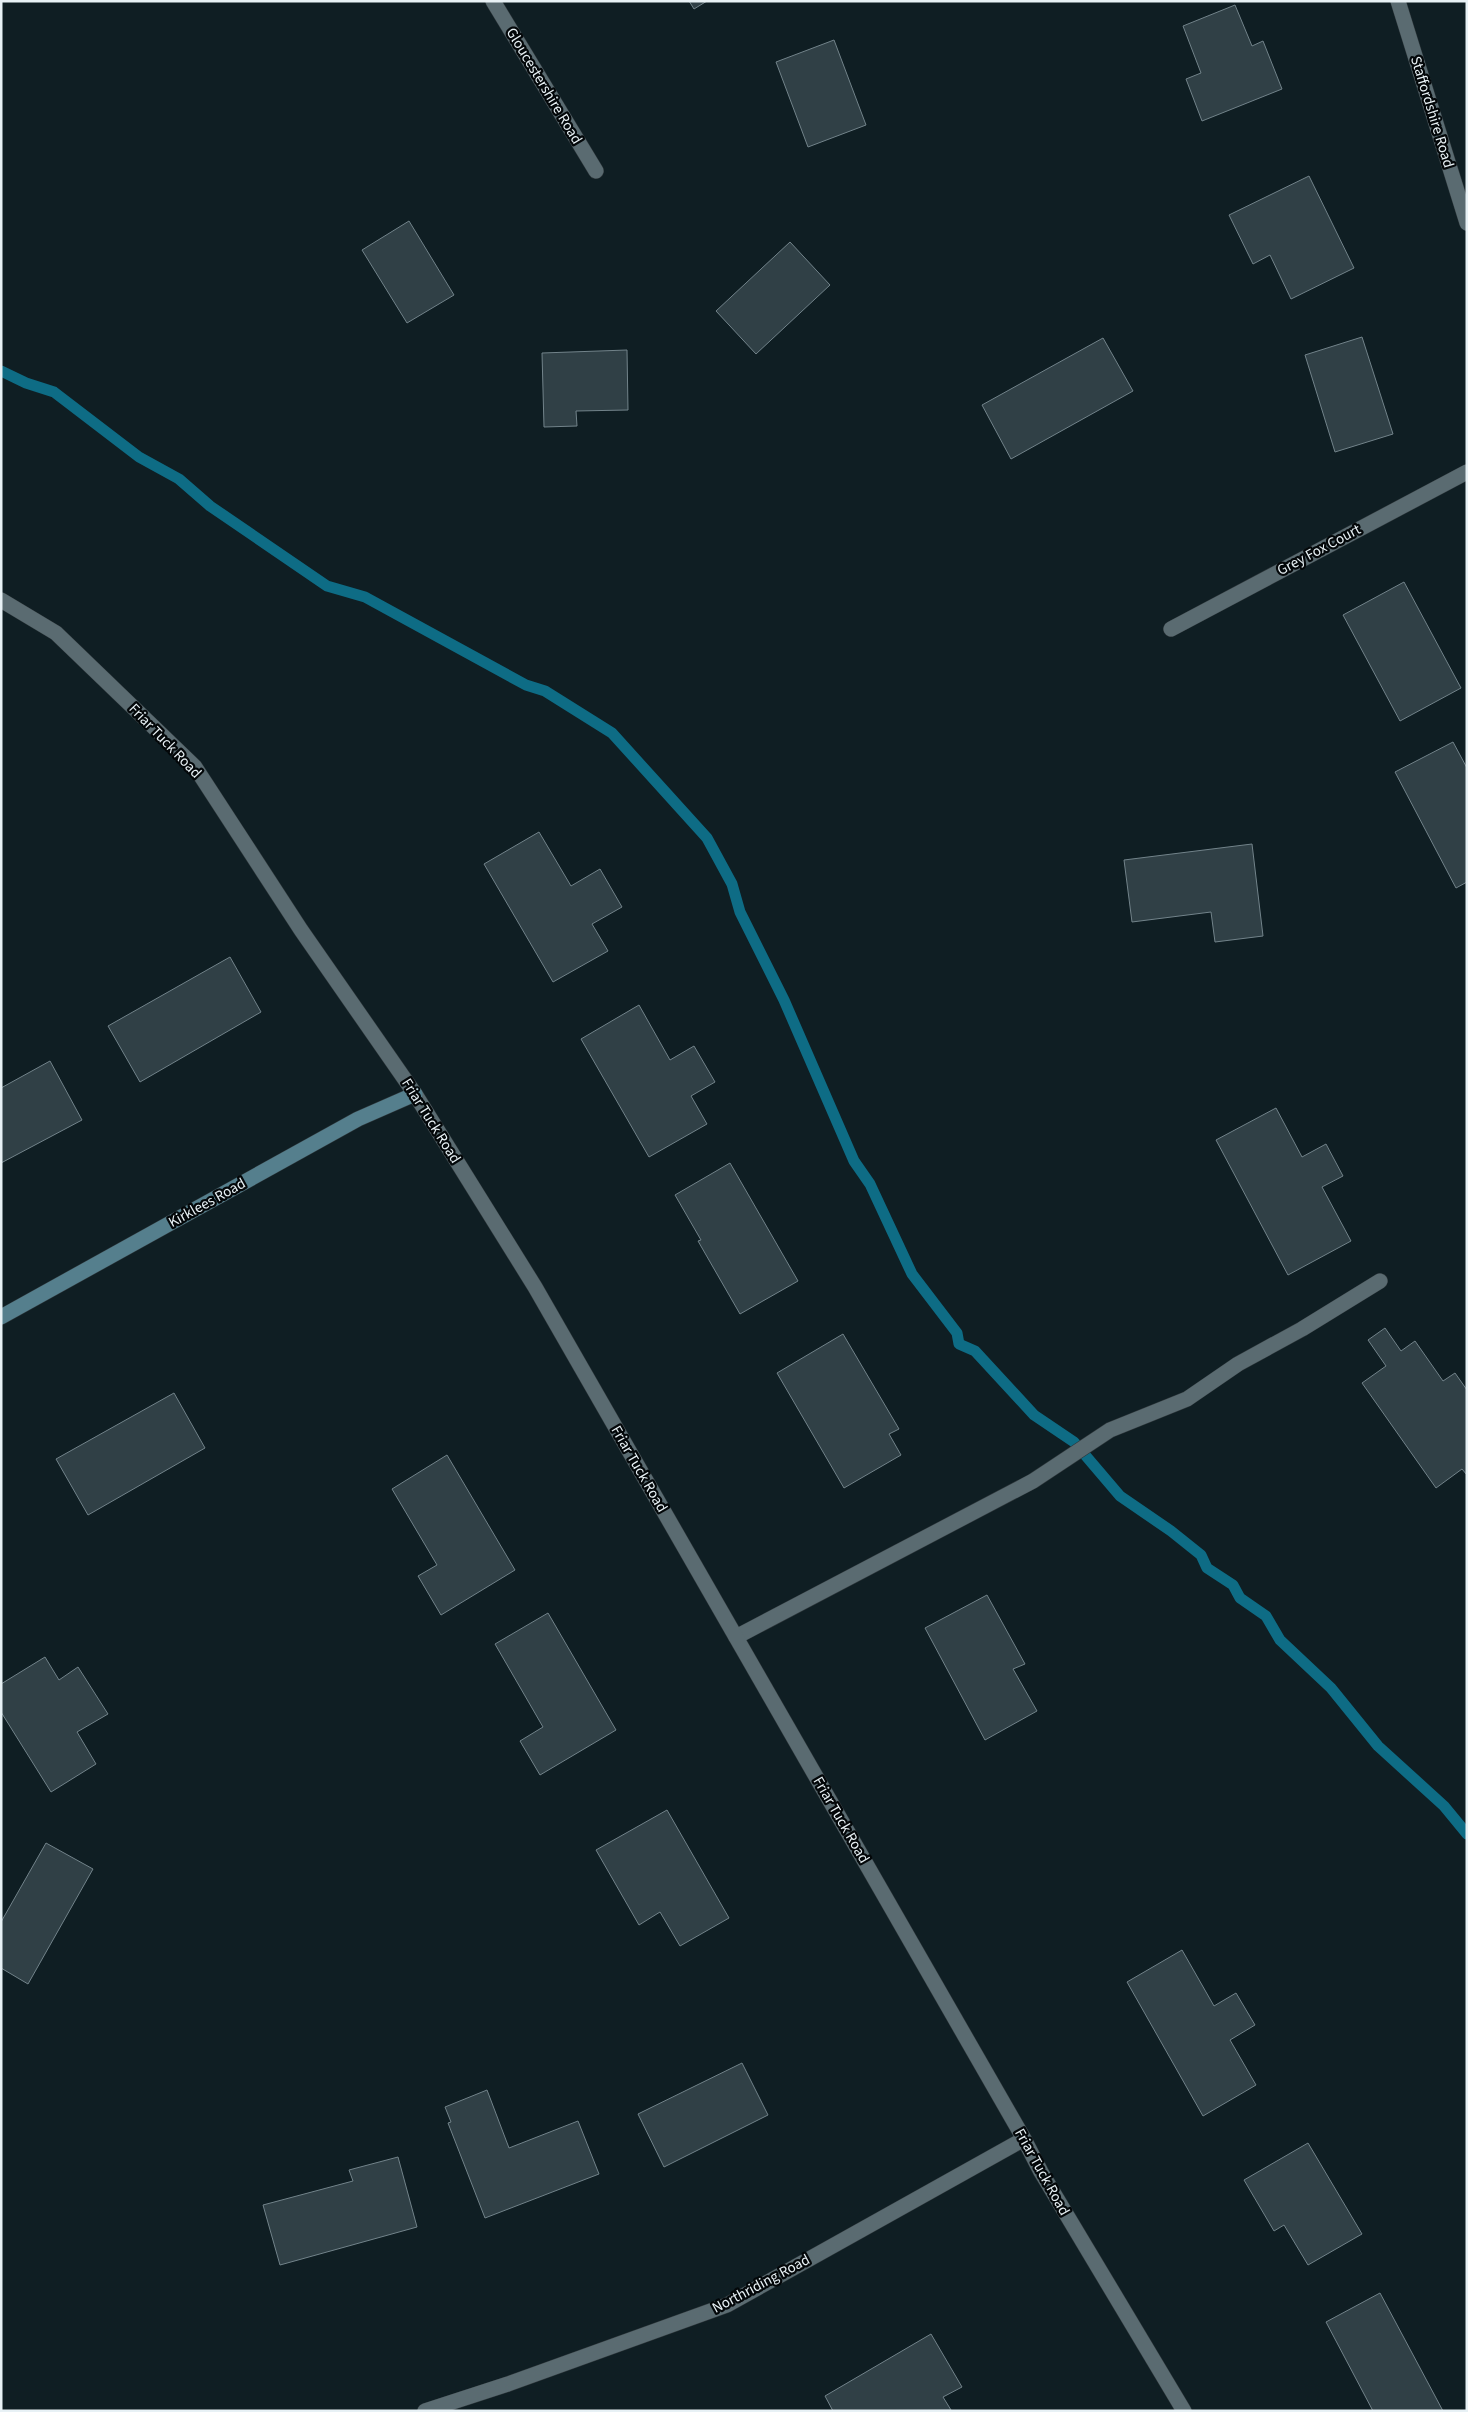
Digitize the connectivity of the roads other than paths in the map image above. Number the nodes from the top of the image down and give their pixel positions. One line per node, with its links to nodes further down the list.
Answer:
1 (493, 1): 3 (street, Gloucestershire Road)
2 (1398, 1): 4 (street, Staffordshire Road)
3 (596, 171)
4 (1467, 223)
5 (1467, 472): 7 (street, Grey Fox Court)
6 (1, 600): 8 (street, Friar Tuck Road)
7 (1171, 629)
8 (415, 1094): 10 (street, Kirklees Road); 11 (street, Friar Tuck Road)
9 (1380, 1281): 11 (street)
10 (1, 1316)
11 (736, 1637): 12 (street, Friar Tuck Road)
12 (1024, 2139): 13 (street, Northriding Road); 14 (street, Friar Tuck Road)
13 (424, 2411)
14 (1184, 2411)

